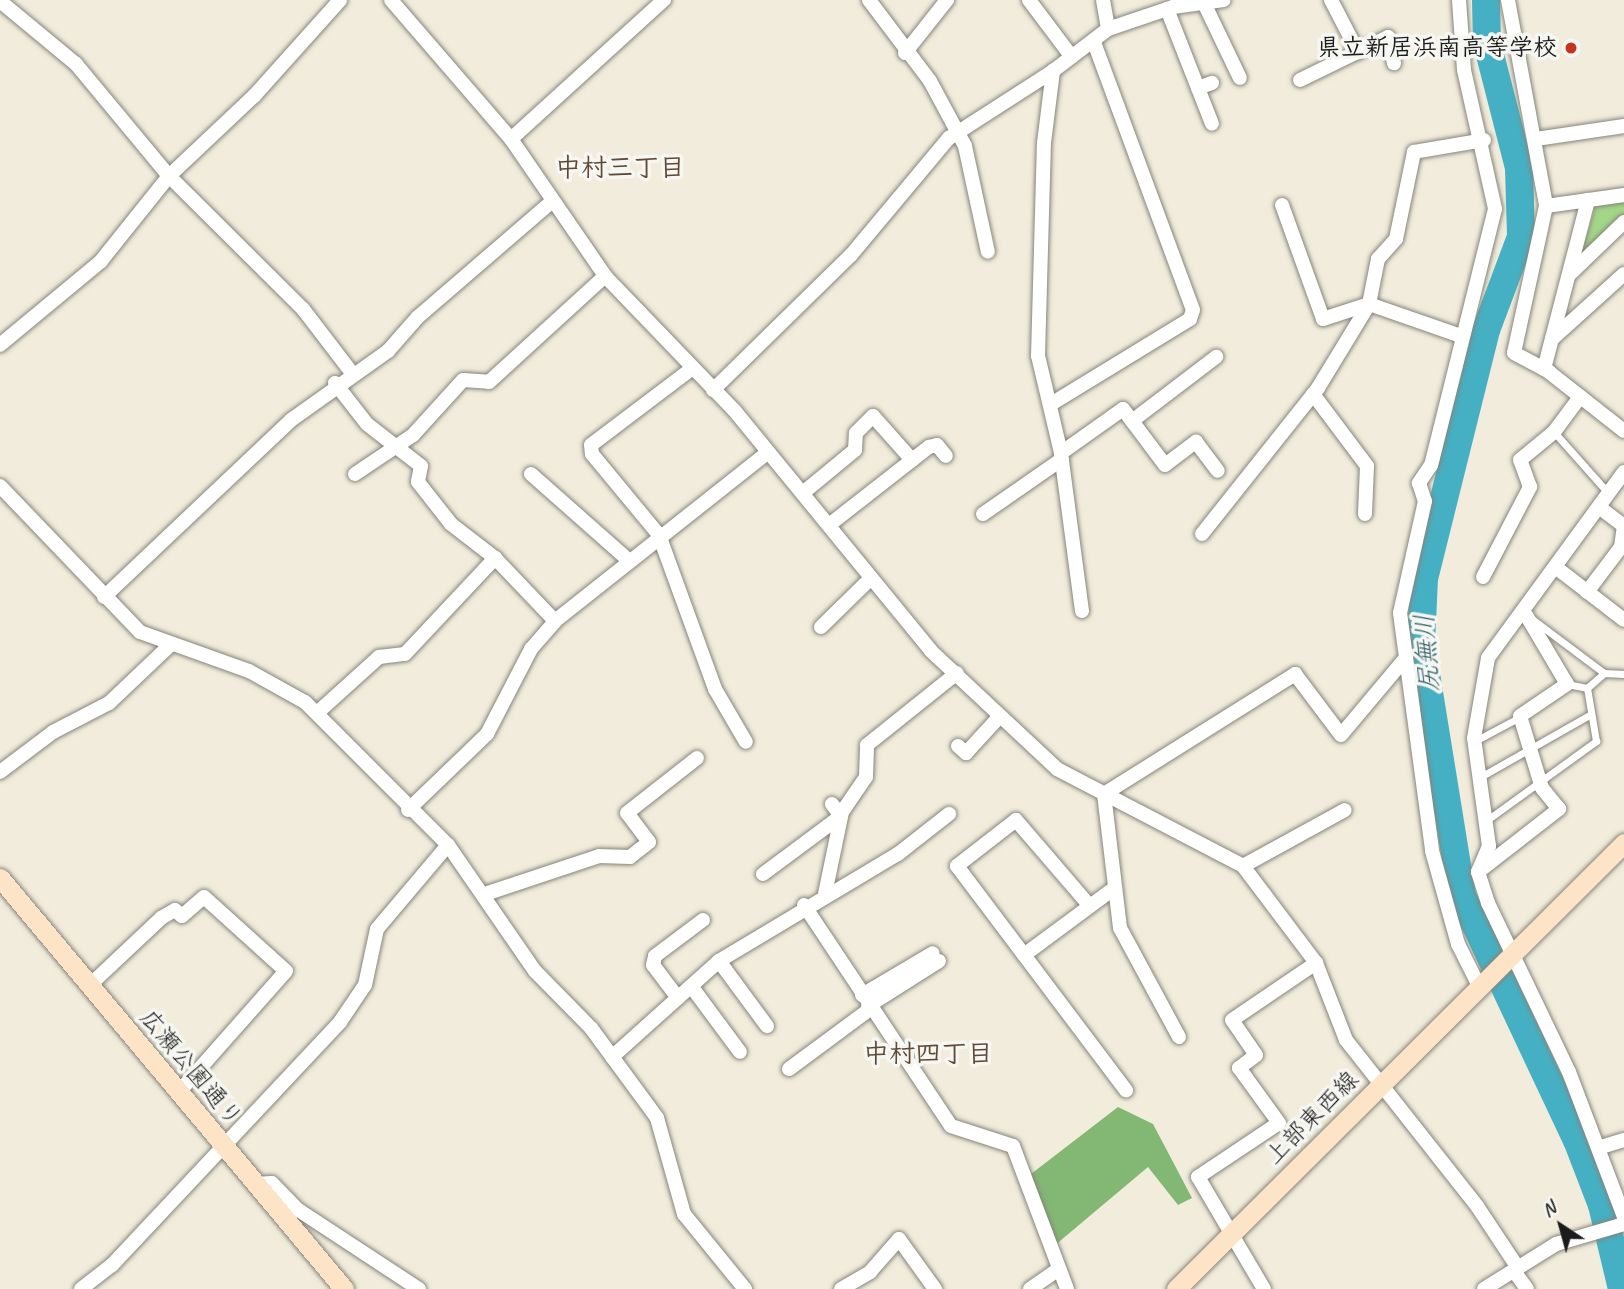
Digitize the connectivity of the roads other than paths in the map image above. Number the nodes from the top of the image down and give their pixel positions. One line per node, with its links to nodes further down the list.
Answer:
1 (340, 0): 30 (street)
2 (391, 0): 27 (street)
3 (664, 0): 27 (street)
4 (869, 0): 18 (street)
5 (947, 0): 18 (street)
6 (1029, 0): 19 (street)
7 (1102, 0): 15 (street)
8 (1224, 0): 13 (street)
9 (1331, 0): 17 (street)
10 (1459, 0): 29 (street)
11 (1508, 0): 28 (street)
12 (0, 1): 30 (street)
13 (1204, 3): 14 (street); 22 (street)
14 (1167, 9): 15 (street); 24 (street)
15 (1108, 29): 16 (street)
16 (1094, 42): 19 (street); 53 (street)
17 (1358, 52): 20 (street); 23 (street)
18 (905, 53): 26 (street)
19 (1072, 57): 21 (street)
20 (1394, 63)
21 (1053, 71): 26 (street); 53 (street)
22 (1240, 78)
23 (1300, 80)
24 (1212, 124)
25 (1624, 126): 28 (street)
26 (957, 134): 37 (street); 50 (street)
27 (511, 139): 33 (street)
28 (1536, 139): 35 (street)
29 (1484, 140): 41 (street); 42 (street)
30 (169, 177): 44 (street); 48 (street)
31 (1624, 195): 32 (street)
32 (1588, 200): 35 (street); 39 (street)
33 (551, 202): 40 (street); 48 (street)
34 (1282, 205): 41 (street)
35 (1546, 206): 46 (street)
36 (1624, 222): 39 (street)
37 (988, 252)
38 (1624, 274): 43 (street)
39 (1569, 275): 43 (street)
40 (606, 276): 47 (street); 57 (street)
41 (1370, 304): 42 (street); 51 (street)
42 (1461, 336): 88 (street)
43 (1552, 339): 46 (street)
44 (0, 345)
45 (1216, 357): 54 (street)
46 (1544, 369): 52 (street)
47 (690, 370): 50 (street); 74 (street)
48 (352, 373): 49 (street)
49 (335, 383): 57 (street); 81 (street)
50 (713, 390): 58 (street)
51 (1313, 394): 71 (street); 73 (street)
52 (1580, 397): 55 (street); 56 (street)
53 (1051, 404): 60 (street)
54 (1132, 421): 60 (street); 62 (street)
55 (1554, 432): 68 (lane); 78 (street)
56 (1624, 432)
57 (395, 450): 64 (street); 75 (street)
58 (768, 452): 67 (street); 74 (street)
59 (946, 456): 61 (street)
60 (1062, 456): 70 (street); 82 (street)
61 (912, 460): 67 (street); 72 (street)
62 (1218, 471)
63 (1624, 472): 68 (street)
64 (355, 474)
65 (531, 474): 76 (street)
66 (0, 486): 81 (street)
67 (804, 492): 72 (street)
68 (1609, 494): 69 (street)
69 (1600, 508): 77 (street); 80 (street)
70 (983, 514)
71 (1365, 514)
72 (829, 524): 79 (street)
73 (1202, 534)
74 (659, 535): 76 (street); 98 (street)
75 (495, 558): 85 (street); 94 (street)
76 (626, 559): 85 (street)
77 (1558, 569): 80 (street); 83 (street)
78 (1483, 577)
79 (870, 579): 86 (street); 89 (street)
80 (1587, 592): 84 (street)
81 (104, 597): 87 (street)
82 (1082, 611)
83 (1526, 615): 90 (lane); 92 (street); 99 (street)
84 (1624, 620)
85 (555, 621): 107 (street)
86 (821, 627)
87 (169, 646): 94 (street); 103 (street)
88 (1403, 661): 106 (street); 131 (street)
89 (957, 673): 96 (street); 108 (street)
90 (1604, 673): 91 (lane); 93 (lane)
91 (1624, 674)
92 (1567, 684): 93 (lane); 97 (street)
93 (1587, 688): 95 (lane)
94 (317, 713): 107 (street)
95 (1591, 714): 101 (lane); 105 (lane)
96 (1000, 716): 100 (street); 106 (street)
97 (1520, 716): 99 (lane); 101 (street)
98 (746, 741)
99 (1475, 741): 104 (street)
100 (958, 746)
101 (1530, 748): 104 (lane); 105 (street)
102 (697, 758): 119 (street)
103 (0, 772)
104 (1482, 776): 111 (street)
105 (1541, 782): 111 (lane); 115 (street)
106 (1104, 794): 114 (street); 118 (street)
107 (408, 810): 113 (street)
108 (837, 810): 116 (street); 120 (street)
109 (1345, 810): 114 (street)
110 (949, 814): 120 (street)
111 (1487, 820): 115 (street)
112 (1624, 843): 126 (street)
113 (448, 845): 119 (street); 143 (street)
114 (1243, 866): 128 (street)
115 (1478, 872): 126 (street)
116 (763, 874)
117 (0, 878): 129 (street, 広瀬公園通り)
118 (1112, 890): 122 (street); 135 (street)
119 (485, 894): 137 (street)
120 (825, 894): 121 (street)
121 (804, 905): 127 (street); 133 (street)
122 (1089, 905): 124 (street); 124 (street)
123 (702, 920): 132 (street)
124 (1024, 955): 140 (street)
125 (936, 957): 133 (street)
126 (1511, 957): 131 (street, 上部東西線); 144 (street)
127 (719, 961): 130 (street); 134 (street)
128 (1315, 963): 139 (street); 147 (street)
129 (90, 985): 141 (street, 広瀬公園通り); 141 (street)
130 (691, 986): 132 (street); 136 (street)
131 (1482, 986): 139 (street, 上部東西線)
132 (678, 999): 137 (street)
133 (867, 1003): 138 (street); 149 (street)
134 (767, 1026)
135 (1180, 1037)
136 (740, 1052)
137 (612, 1057): 153 (street)
138 (789, 1069)
139 (1379, 1086): 147 (street, 上部東西線); 148 (street)
140 (1126, 1090)
141 (179, 1092): 143 (street, 広瀬公園通り)
142 (1624, 1140): 144 (street)
143 (224, 1145): 145 (street, 広瀬公園通り); 150 (street)
144 (1601, 1147): 146 (street)
145 (255, 1184): 151 (street, 広瀬公園通り); 152 (street)
146 (1623, 1222): 148 (street)
147 (1231, 1233): 158 (street, 上部東西線); 159 (street)
148 (1516, 1270): 160 (street); 161 (street)
149 (1056, 1271): 156 (street); 157 (street)
150 (81, 1289)
151 (344, 1289)
152 (419, 1289)
153 (745, 1289)
154 (841, 1289): 155 (street)
155 (935, 1289)
156 (1030, 1289)
157 (1067, 1289)
158 (1176, 1289)
159 (1264, 1289)
160 (1484, 1289)
161 (1527, 1289)

